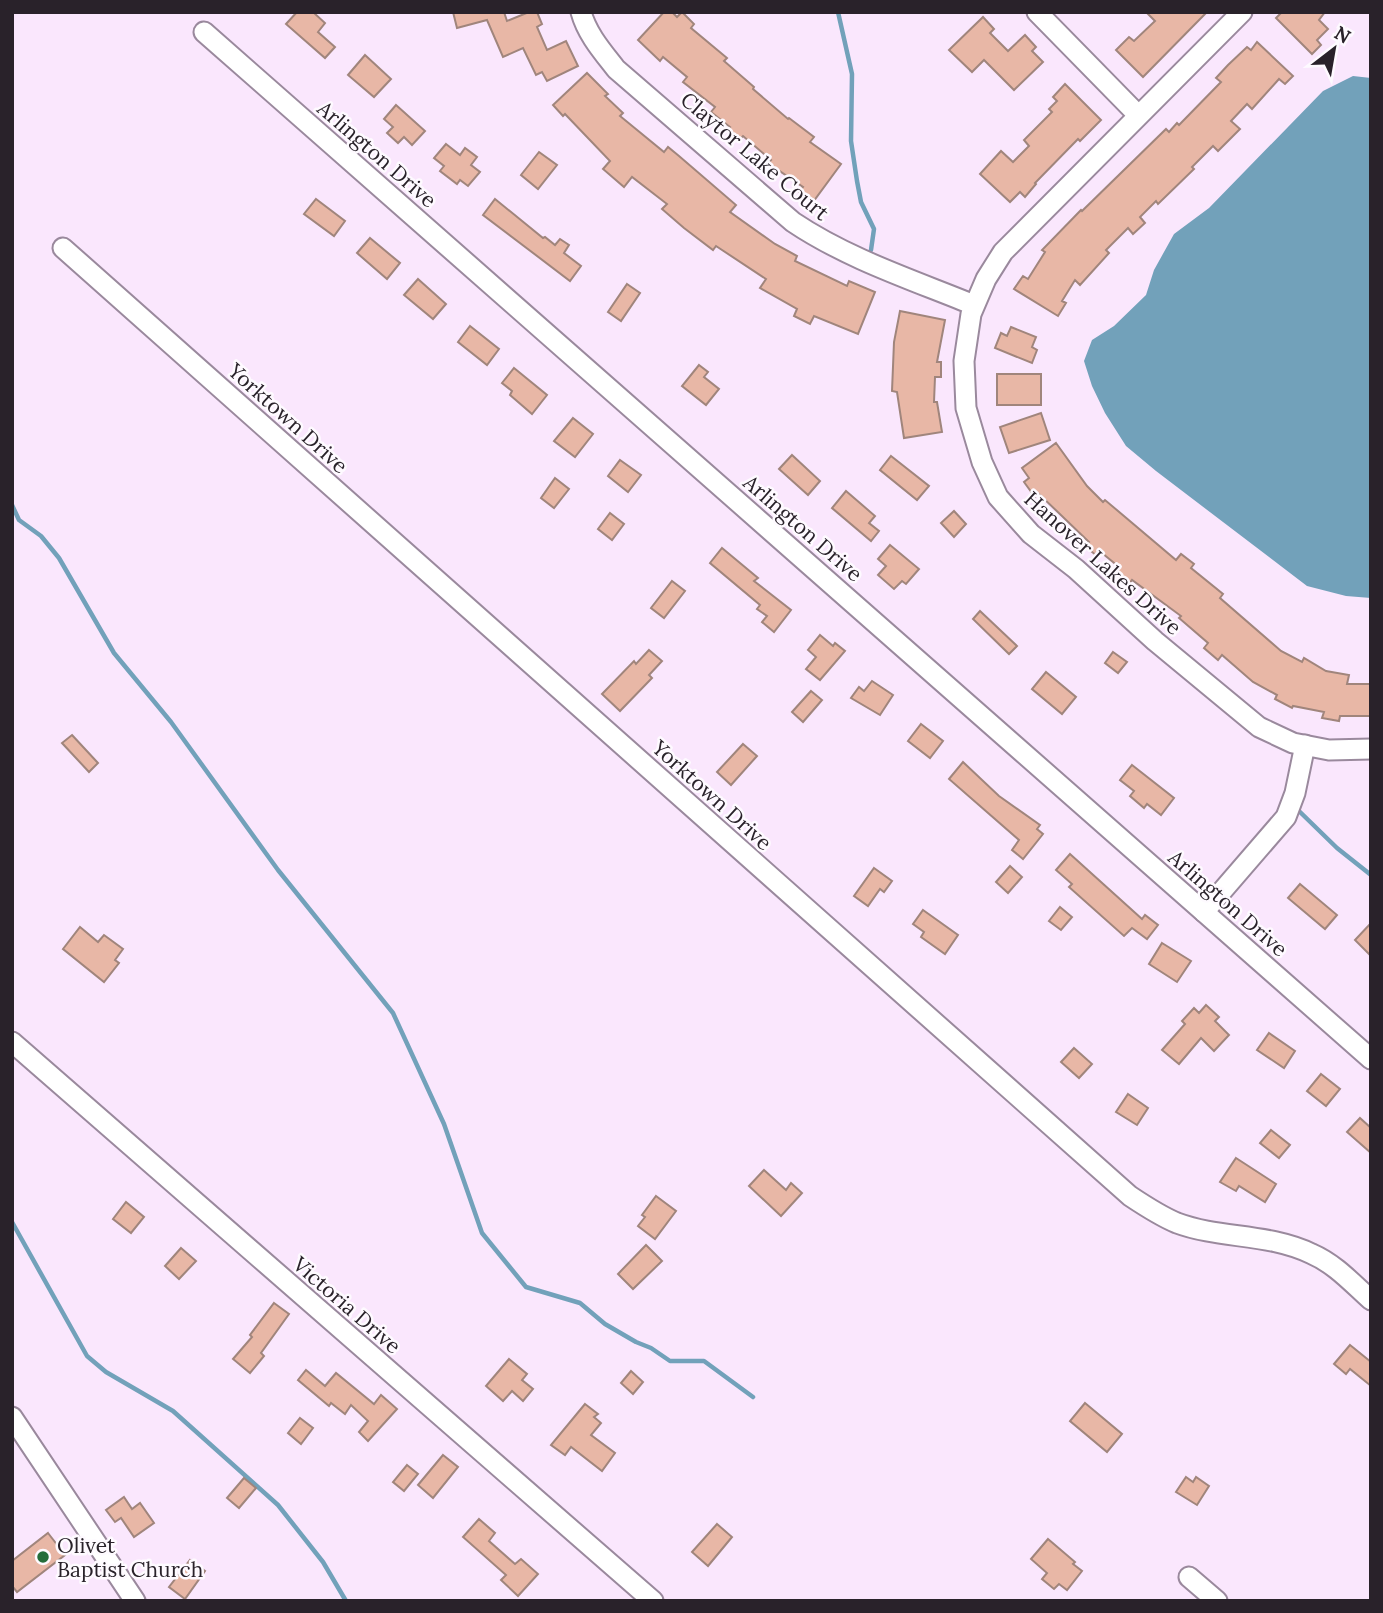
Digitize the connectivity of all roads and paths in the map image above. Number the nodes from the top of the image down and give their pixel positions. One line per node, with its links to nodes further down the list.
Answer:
1 (581, 12): 7 (street, Claytor Lake Court)
2 (1037, 12): 5 (street)
3 (1242, 12): 5 (street, Hanover Lakes Drive)
4 (204, 32): 10 (street, Arlington Drive)
5 (1138, 115): 7 (street, Hanover Lakes Drive)
6 (63, 248): 13 (street, Yorktown Drive)
7 (975, 304): 8 (street, Hanover Lakes Drive)
8 (1305, 745): 9 (street, Hanover Lakes Drive); 10 (street)
9 (1371, 749)
10 (1204, 912): 12 (street, Arlington Drive)
11 (12, 1042): 17 (street, Victoria Drive)
12 (1371, 1059)
13 (1371, 1300)
14 (12, 1417): 16 (street)
15 (1189, 1577): 18 (street)
16 (135, 1601)
17 (653, 1601)
18 (1217, 1601)

